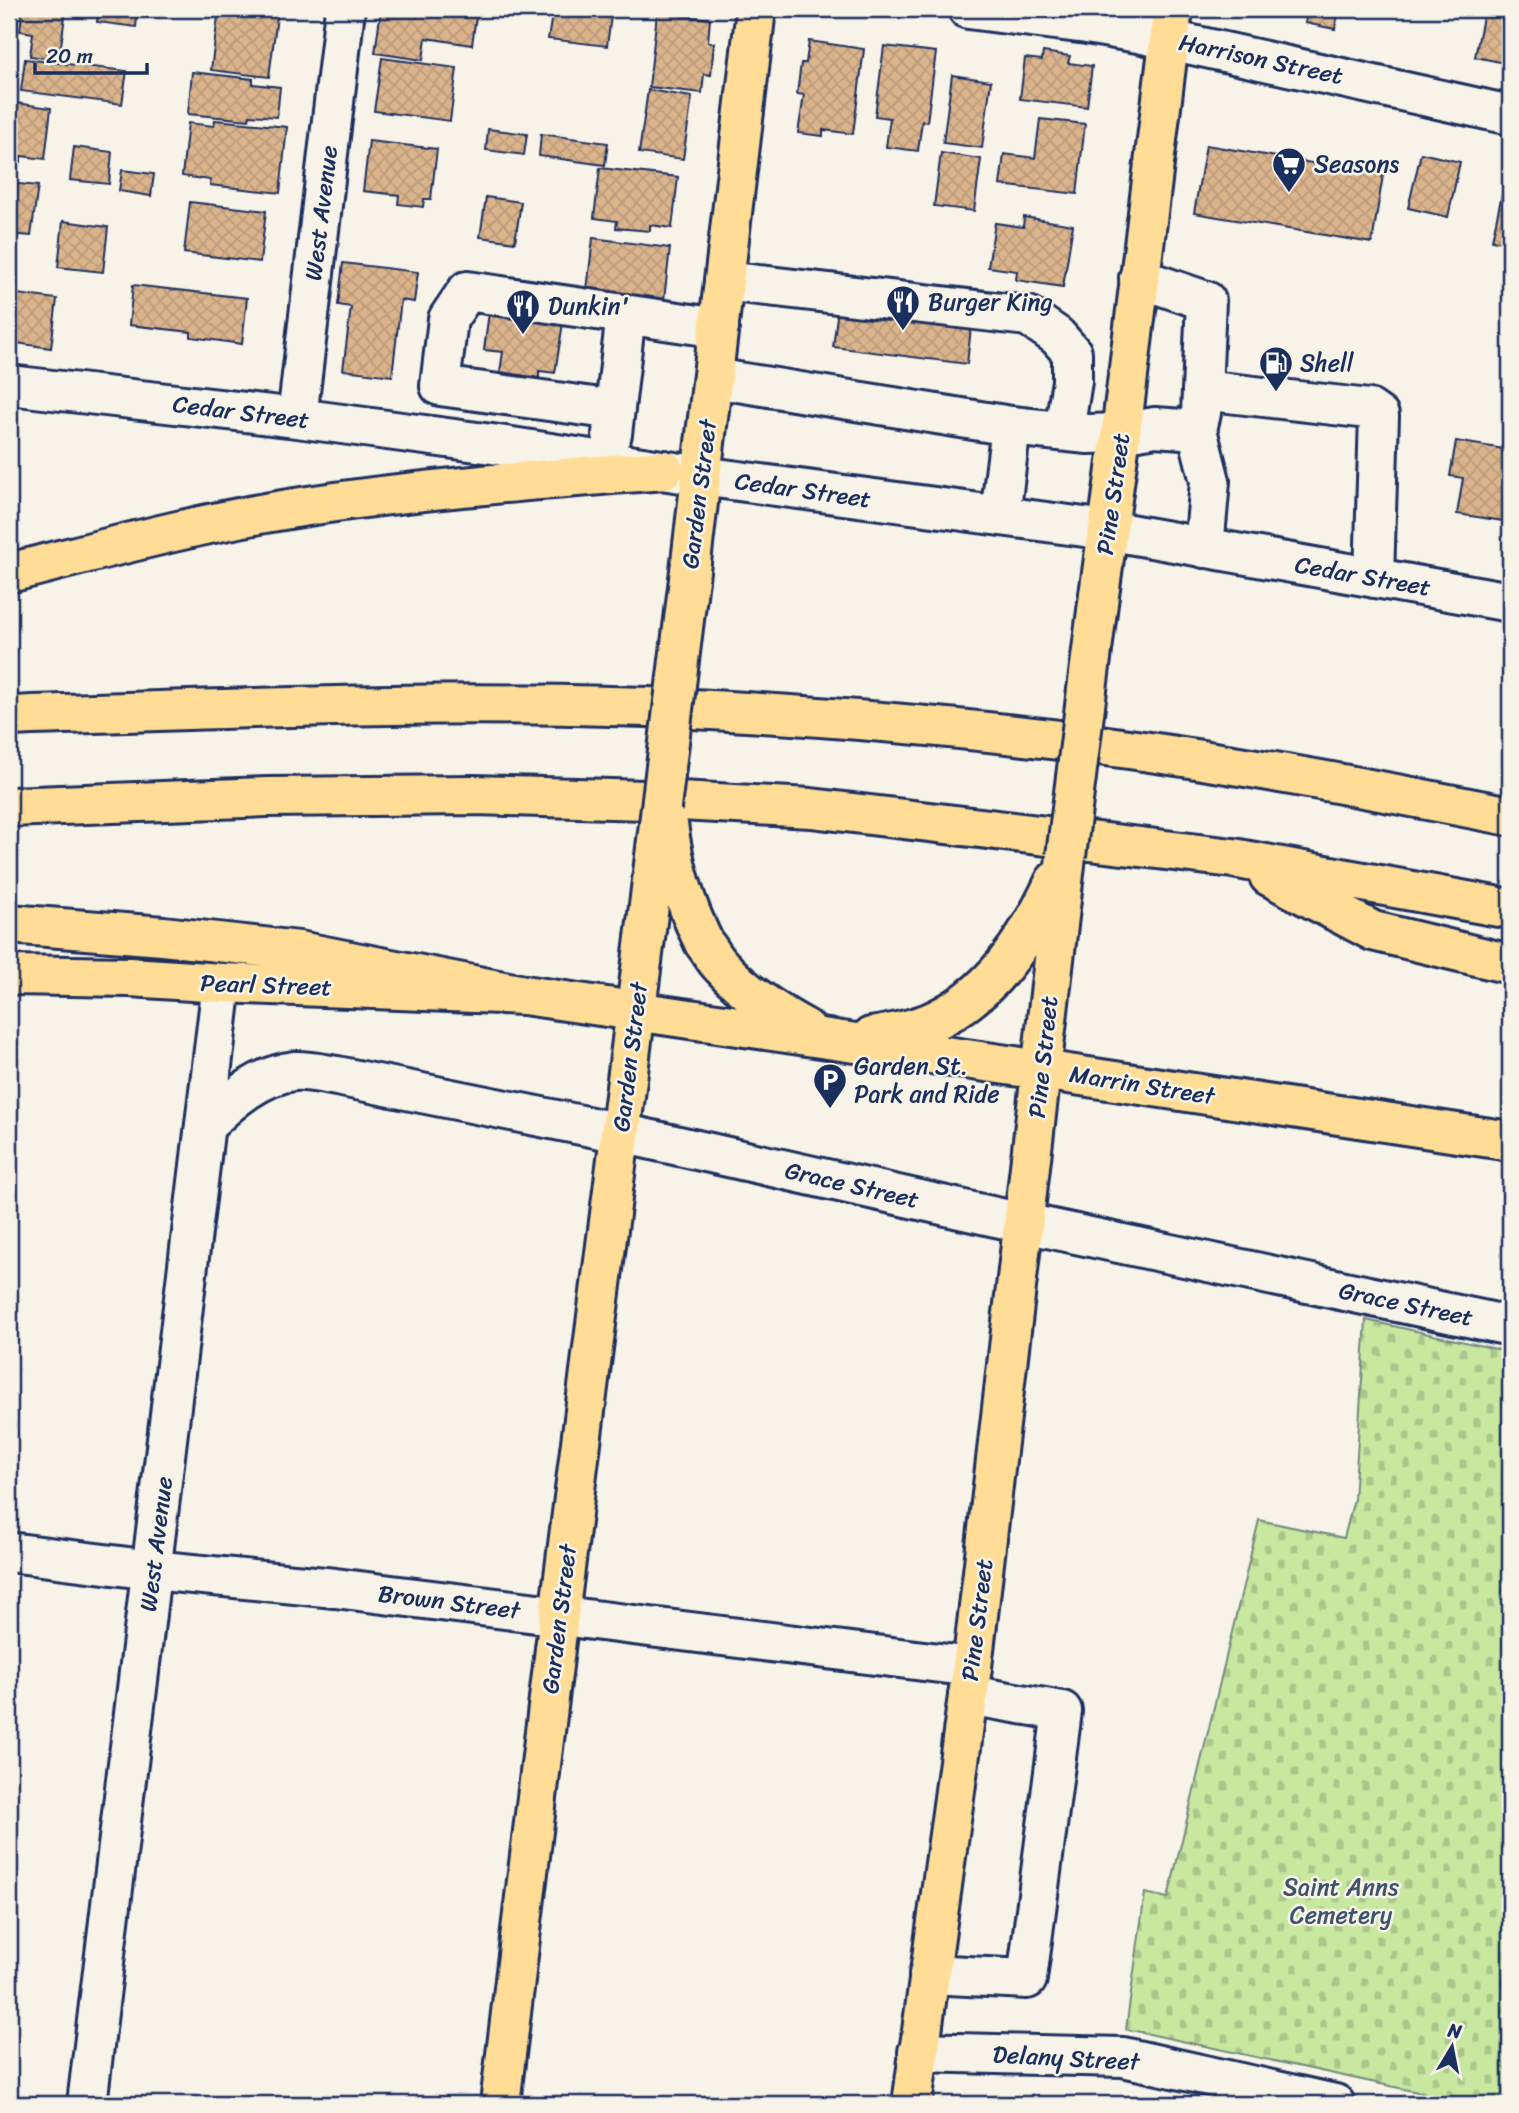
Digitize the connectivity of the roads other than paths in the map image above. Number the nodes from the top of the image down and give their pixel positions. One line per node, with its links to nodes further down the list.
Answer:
1 (345, 9): 14 (street, West Avenue)
2 (756, 9): 7 (main road, Garden Street)
3 (968, 9): 4 (street, Harrison Street)
4 (1171, 24): 5 (street, Harrison Street); 6 (main road, Pine Street)
5 (1510, 115)
6 (1139, 278): 12 (street); 18 (main road, Pine Street)
7 (724, 281): 9 (main road, Garden Street); 17 (street)
8 (626, 314): 9 (street); 13 (street); 13 (street)
9 (719, 328): 10 (main road, Garden Street)
10 (713, 378): 15 (street); 21 (main road, Garden Street)
11 (9, 385): 14 (street, Cedar Street)
12 (1202, 390): 16 (street); 26 (street)
13 (615, 410): 19 (street)
14 (296, 418): 19 (street, Cedar Street)
15 (1011, 426): 17 (street); 22 (street)
16 (1197, 430): 18 (street); 24 (street)
17 (1064, 431): 18 (street)
18 (1121, 433): 23 (main road, Pine Street)
19 (609, 462): 20 (street, Cedar Street)
20 (664, 470): 21 (street, Cedar Street); 25 (main road)
21 (701, 476): 22 (street, Cedar Street); 29 (main road, Garden Street, bridge)
22 (1000, 516): 23 (street, Cedar Street)
23 (1107, 530): 24 (street, Cedar Street); 32 (main road, Pine Street, bridge)
24 (1204, 548): 26 (street, Cedar Street)
25 (9, 573)
26 (1374, 578): 27 (street, Cedar Street)
27 (1510, 602)
28 (9, 716): 31 (main road)
29 (663, 784): 40 (main road, Garden Street, bridge); 41 (main road, bridge)
30 (9, 807): 33 (main road)
31 (1510, 816)
32 (1066, 856): 41 (main road); 42 (main road, Pine Street)
33 (1233, 858): 34 (main road); 36 (main road)
34 (1510, 909)
35 (9, 924): 39 (main road)
36 (1510, 964)
37 (9, 975): 38 (main road, Pearl Street)
38 (222, 984): 39 (main road, Pearl Street); 43 (street, West Avenue)
39 (524, 995): 40 (main road, Marrin Street)
40 (636, 1010): 41 (main road, Marrin Street); 44 (main road, Garden Street)
41 (836, 1041): 42 (main road, Marrin Street)
42 (1042, 1070): 45 (main road, Marrin Street); 46 (main road, Pine Street)
43 (207, 1124): 44 (street, Grace Street); 49 (street, West Avenue)
44 (621, 1133): 46 (street, Grace Street); 50 (main road, Garden Street)
45 (1510, 1141)
46 (1024, 1223): 47 (street, Grace Street); 51 (main road, Pine Street)
47 (1510, 1326)
48 (9, 1552): 49 (street, Brown Street)
49 (152, 1570): 50 (street, Brown Street); 54 (street, West Avenue)
50 (559, 1616): 51 (street, Brown Street); 55 (main road, Garden Street)
51 (970, 1681): 52 (main road, Pine Street); 52 (street, Brown Street)
52 (929, 1974): 53 (main road, Pine Street)
53 (918, 2052): 56 (main road, Pine Street); 57 (street, Delany Street)
54 (87, 2104)
55 (500, 2104)
56 (912, 2104)
57 (1335, 2104)

